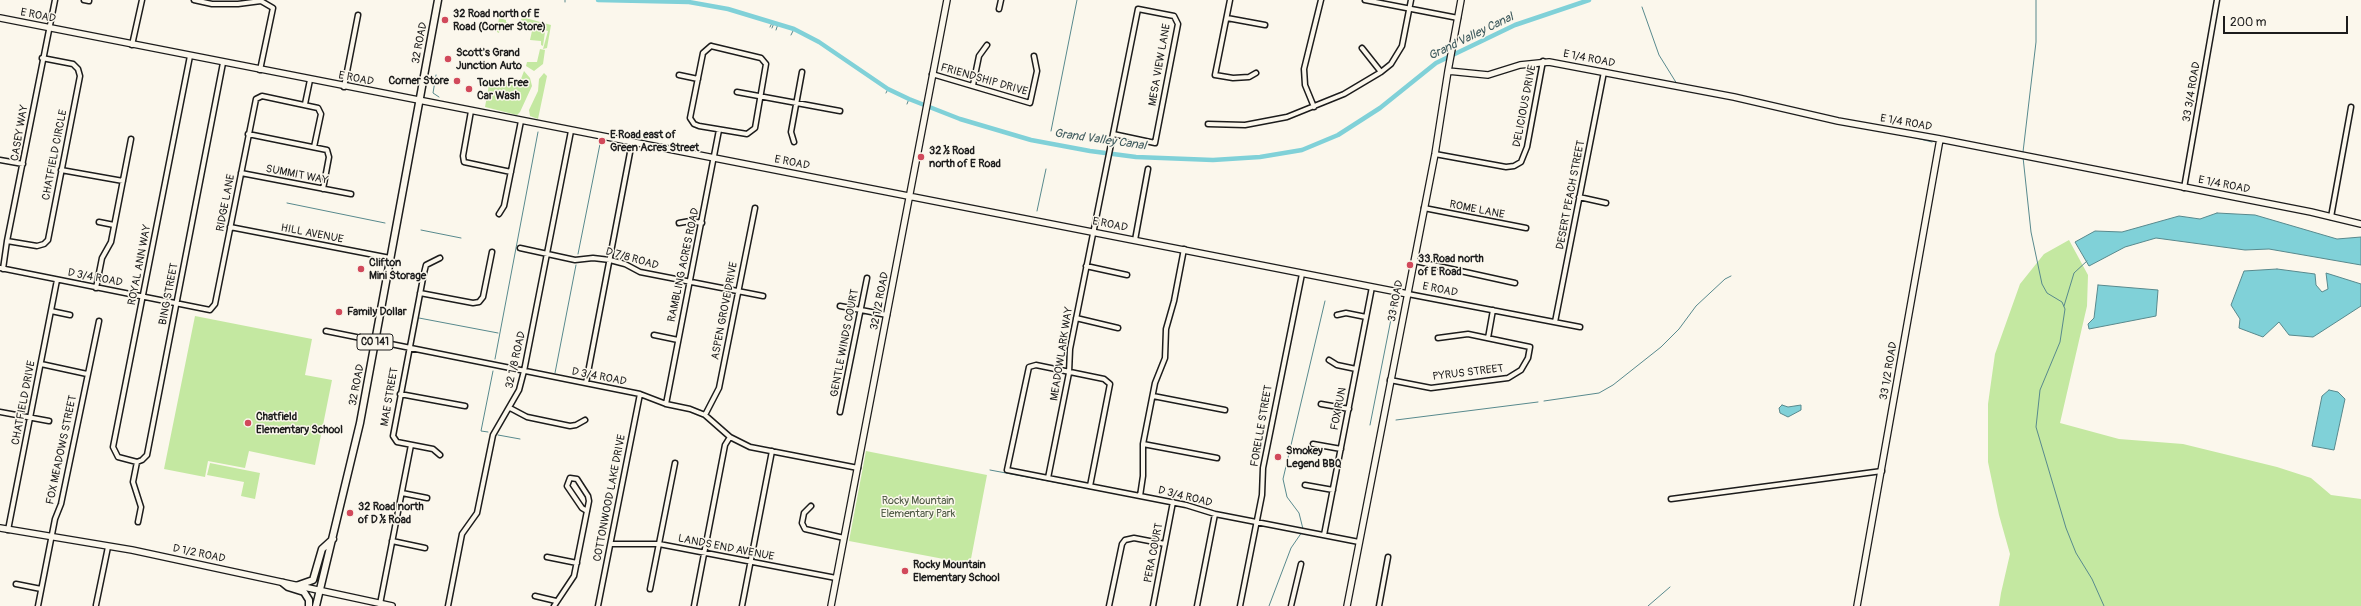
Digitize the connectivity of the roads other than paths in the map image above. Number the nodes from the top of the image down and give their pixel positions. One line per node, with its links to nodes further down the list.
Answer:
1 (55, 0): 20 (street, CASEY WAY)
2 (142, 0): 21 (street)
3 (194, 0): 29 (street)
4 (438, 0): 43 (main road, 32 ROAD / CO 141)
5 (947, 0): 35 (street, 32 1/2 ROAD)
6 (1000, 0): 13 (street)
7 (1230, 0): 17 (street)
8 (1321, 0): 46 (street)
9 (1365, 0): 14 (street)
10 (1411, 0): 14 (street)
11 (1461, 0): 18 (street, 33 ROAD)
12 (2217, 0): 71 (street, 33 3/4 ROAD)
13 (999, 9)
14 (1409, 9): 18 (street); 32 (street)
15 (358, 15): 40 (street)
16 (0, 18): 20 (street, E ROAD)
17 (1227, 18): 19 (street); 34 (street)
18 (1458, 18): 30 (street, 33 ROAD)
19 (1265, 25)
20 (49, 28): 21 (street, E ROAD); 26 (street, CASEY WAY)
21 (132, 45): 24 (street, E ROAD)
22 (987, 45): 39 (street)
23 (1362, 48): 32 (street)
24 (190, 56): 28 (street, E ROAD); 113 (street, ROYAL ANN WAY)
25 (1034, 56): 39 (street, FRIENDSHIP DRIVE)
26 (42, 58): 65 (street, CASEY WAY); 67 (street, CHATFIELD CIRCLE)
27 (1543, 61): 30 (street, E 1/4 ROAD); 33 (street, E 1/4 ROAD); 61 (street, DELICIOUS DRIVE)
28 (223, 62): 29 (street, E ROAD); 114 (street, BING STREET)
29 (260, 70): 38 (street, E ROAD)
30 (1448, 71): 61 (street, 33 ROAD)
31 (802, 72): 44 (street)
32 (1381, 72): 46 (street)
33 (1604, 72): 57 (street, E 1/4 ROAD); 75 (street, DESERT PEACH STREET)
34 (1256, 73)
35 (932, 74): 39 (street, FRIENDSHIP DRIVE); 74 (street, 32 1/2 ROAD)
36 (680, 75): 37 (street)
37 (698, 79): 42 (street); 52 (street)
38 (310, 80): 40 (street, E ROAD); 45 (street)
39 (973, 85)
40 (344, 86): 43 (street, E ROAD)
41 (737, 92): 42 (street)
42 (761, 96): 44 (street); 52 (street)
43 (419, 101): 48 (street, E ROAD); 95 (main road, 32 ROAD / CO 141)
44 (796, 103): 49 (street); 59 (street)
45 (305, 104): 54 (street, RIDGE LANE); 60 (street)
46 (1314, 107): 51 (street)
47 (2351, 107): 80 (street)
48 (472, 111): 50 (street, E ROAD); 68 (street)
49 (840, 112)
50 (521, 121): 53 (street, E ROAD); 68 (street)
51 (1208, 124)
52 (719, 130): 62 (street, RAMBLING ACRES ROAD)
53 (571, 131): 58 (street, E ROAD); 94 (street, 32 1/8 ROAD)
54 (248, 134): 60 (street); 69 (street, RIDGE LANE)
55 (1113, 134): 55 (street, MESA VIEW LANE); 64 (street, MESA VIEW LANE)
56 (131, 139): 70 (street)
57 (1940, 139): 71 (street, E 1/4 ROAD); 170 (street, 33 1/2 ROAD)
58 (632, 142): 62 (street, E ROAD); 97 (street)
59 (794, 142)
60 (314, 147): 72 (street)
61 (1436, 154): 78 (street, 33 ROAD)
62 (714, 158): 74 (street, E ROAD); 83 (street, RAMBLING ACRES ROAD)
63 (0, 160): 65 (street)
64 (1107, 161): 88 (street, MEADOWLARK WAY)
65 (23, 164): 90 (street, CASEY WAY)
66 (1148, 169): 89 (street)
67 (61, 170): 70 (street); 90 (street, CHATFIELD CIRCLE)
68 (511, 172): 79 (street)
69 (241, 173): 72 (street, SUMMIT WAY); 86 (street, RIDGE LANE)
70 (123, 181): 85 (street)
71 (2184, 188): 80 (street, E 1/4 ROAD)
72 (324, 189): 73 (street, SUMMIT WAY)
73 (351, 194)
74 (908, 196): 88 (street, E ROAD); 121 (street, 32 1/2 ROAD)
75 (1579, 197): 76 (street); 126 (street, DESERT PEACH STREET)
76 (1606, 203)
77 (755, 208): 109 (street, ASPEN GROVE DRIVE)
78 (1424, 208): 87 (street, ROME LANE); 98 (street, 33 ROAD)
79 (499, 214)
80 (2332, 217): 84 (street, E 1/4 ROAD)
81 (99, 222): 85 (street)
82 (680, 223): 83 (street)
83 (702, 223): 105 (street, RAMBLING ACRES ROAD)
84 (2361, 224)
85 (114, 225): 108 (street)
86 (230, 228): 95 (street, HILL AVENUE); 116 (street, RIDGE LANE)
87 (1526, 228)
88 (1093, 232): 89 (street, E ROAD); 99 (street, MEADOWLARK WAY)
89 (1135, 240): 92 (street, E ROAD)
90 (7, 241): 100 (street, CASEY WAY)
91 (520, 248): 94 (street, D 7/8 ROAD)
92 (1184, 249): 101 (street, E ROAD); 146 (street)
93 (492, 252): 110 (street)
94 (546, 254): 97 (street, D 7/8 ROAD); 139 (street, 32 1/8 ROAD)
95 (390, 258): 134 (main road, 32 ROAD / CO 141)
96 (440, 258): 110 (street, MAE STREET)
97 (610, 260): 105 (street, D 7/8 ROAD); 143 (street)
98 (1415, 261): 106 (street); 111 (street, 33 ROAD)
99 (1086, 266): 102 (street); 124 (street, MEADOWLARK WAY)
100 (2, 269): 104 (street, D 3/4 ROAD)
101 (1302, 274): 107 (street, E ROAD); 184 (street, FORELLE STREET)
102 (1127, 275)
103 (867, 278): 117 (street, GENTLE WINDS COURT)
104 (57, 280): 108 (street, D 3/4 ROAD); 119 (street, CHATFIELD DRIVE)
105 (690, 282): 109 (street, D 7/8 ROAD); 133 (street, RAMBLING ACRES ROAD)
106 (1515, 282)
107 (1372, 286): 111 (street, E ROAD); 123 (street, FOX RUN)
108 (96, 288): 113 (street, D 3/4 ROAD)
109 (738, 290): 112 (street, D 7/8 ROAD); 155 (street, ASPEN GROVE DRIVE)
110 (420, 293): 135 (street, MAE STREET)
111 (1408, 294): 118 (street, E ROAD); 142 (street, 33 ROAD)
112 (763, 296)
113 (143, 297): 114 (street, D 3/4 ROAD); 167 (street, ROYAL ANN WAY)
114 (176, 303): 116 (street, D 3/4 ROAD); 167 (street, BING STREET)
115 (840, 306): 117 (street)
116 (210, 310)
117 (861, 310): 121 (street); 154 (street, GENTLE WINDS COURT)
118 (1493, 310): 126 (street, E ROAD); 132 (street)
119 (51, 311): 120 (street); 137 (street, CHATFIELD DRIVE)
120 (70, 315)
121 (887, 315): 169 (street, 32 1/2 ROAD)
122 (1337, 315): 123 (street)
123 (1366, 317): 138 (street, FOX RUN)
124 (1076, 318): 128 (street); 140 (street, MEADOWLARK WAY)
125 (99, 321): 141 (street, FOX MEADOWS STREET)
126 (1555, 322): 127 (street, E ROAD)
127 (1580, 327)
128 (1118, 328)
129 (326, 332): 134 (street, D 3/4 ROAD)
130 (654, 335): 133 (street)
131 (1438, 338): 132 (street)
132 (1488, 338): 142 (street, PYRUS STREET)
133 (678, 340): 147 (street, RAMBLING ACRES ROAD)
134 (376, 342): 135 (street, D 3/4 ROAD); 190 (main road, 32 ROAD / CO 141)
135 (408, 349): 139 (street, D 3/4 ROAD); 144 (street, MAE STREET)
136 (1329, 360): 138 (street)
137 (41, 364): 141 (street); 156 (street, CHATFIELD DRIVE)
138 (1356, 369): 151 (street, FOX RUN)
139 (524, 371): 143 (street, D 3/4 ROAD); 150 (street, 32 1/8 ROAD)
140 (1069, 373): 171 (street, MEADOWLARK WAY); 171 (street, D 3/4 ROAD); 173 (street)
141 (87, 374): 188 (street, FOX MEADOWS STREET)
142 (1390, 380): 192 (street, 33 ROAD)
143 (586, 383): 145 (street, D 3/4 ROAD)
144 (400, 394): 149 (street); 162 (street, MAE STREET)
145 (640, 394): 147 (street, D 3/4 ROAD); 193 (street, COTTONWOOD LAKE DRIVE)
146 (1152, 396): 152 (street); 160 (street)
147 (666, 404): 155 (street, D 3/4 ROAD)
148 (1321, 404): 151 (street)
149 (464, 406)
150 (510, 408): 157 (street); 219 (street, 32 1/8 ROAD)
151 (1349, 409): 163 (street, FOX RUN)
152 (1225, 410)
153 (0, 412): 156 (street)
154 (840, 412)
155 (705, 415): 159 (street, D 3/4 ROAD)
156 (30, 417): 158 (street); 186 (street, CHATFIELD DRIVE)
157 (585, 420)
158 (49, 421)
159 (730, 437): 164 (street, D 3/4 ROAD); 198 (street)
160 (1143, 444): 166 (street); 176 (street)
161 (1313, 444): 163 (street)
162 (411, 445): 165 (street, MAE STREET); 175 (street)
163 (1341, 449): 174 (street, FOX RUN)
164 (772, 451): 169 (street, D 3/4 ROAD); 201 (street)
165 (440, 455)
166 (1217, 458)
167 (137, 462): 183 (street, BING STREET)
168 (675, 463): 194 (street)
169 (858, 468): 189 (street, 32 1/2 ROAD)
170 (1882, 471): 178 (street); 232 (street, 33 1/2 ROAD)
171 (1048, 478): 173 (street, D 3/4 ROAD)
172 (1305, 485): 174 (street)
173 (1090, 486): 176 (street, D 3/4 ROAD)
174 (1333, 490): 187 (street, FOX RUN)
175 (402, 493): 177 (street); 191 (street)
176 (1140, 496): 179 (street, D 3/4 ROAD)
177 (427, 498)
178 (1671, 499)
179 (1173, 502): 182 (street, D 3/4 ROAD); 195 (street, PERA COURT)
180 (810, 506): 189 (street)
181 (587, 511): 181 (street); 202 (street)
182 (1215, 514): 184 (street, D 3/4 ROAD); 227 (street)
183 (138, 522)
184 (1257, 522): 187 (street, D 3/4 ROAD); 228 (street, FORELLE STREET)
185 (0, 528): 186 (street, D 1/2 ROAD)
186 (8, 530): 188 (street, D 1/2 ROAD)
187 (1324, 535): 192 (street, D 3/4 ROAD)
188 (51, 538): 196 (street, D 1/2 ROAD); 208 (street, FOX MEADOWS STREET)
189 (844, 538): 204 (street, 32 1/2 ROAD)
190 (333, 539): 207 (main road); 210 (main road, 32 ROAD / CO 141)
191 (392, 541): 197 (street); 213 (street)
192 (1359, 542): 230 (street, 33 ROAD)
193 (611, 544): 194 (street, LANDS END AVENUE); 221 (street, COTTONWOOD LAKE DRIVE)
194 (659, 544): 198 (street, LANDS END AVENUE); 209 (street)
195 (1165, 544): 225 (street); 226 (street, PERA COURT)
196 (108, 547): 205 (street, D 1/2 ROAD); 214 (street)
197 (425, 548)
198 (704, 552): 201 (street, LANDS END AVENUE); 222 (street)
199 (547, 557): 202 (street)
200 (1388, 557): 231 (street)
201 (750, 562): 204 (street, LANDS END AVENUE); 223 (street)
202 (577, 563): 212 (street)
203 (1301, 564): 229 (street)
204 (836, 578): 224 (street, 32 1/2 ROAD)
205 (283, 583): 207 (street, D 1/2 ROAD); 216 (main road)
206 (16, 584): 208 (street)
207 (296, 586): 210 (street, D 1/2 ROAD)
208 (41, 589): 215 (street, FOX MEADOWS STREET)
209 (650, 589)
210 (320, 591): 213 (street, D 1/2 ROAD); 217 (main road, 32 ROAD / CO 141)
211 (535, 596): 212 (street)
212 (556, 601): 220 (street)
213 (380, 604): 218 (street, D 1/2 ROAD)
214 (96, 605)
215 (38, 606)
216 (309, 606)
217 (316, 606)
218 (392, 606)
219 (448, 606)
220 (554, 606)
221 (598, 606)
222 (694, 606)
223 (742, 606)
224 (831, 606)
225 (1109, 606)
226 (1153, 606)
227 (1197, 606)
228 (1240, 606)
229 (1291, 606)
230 (1347, 606)
231 (1379, 606)
232 (1857, 606)

